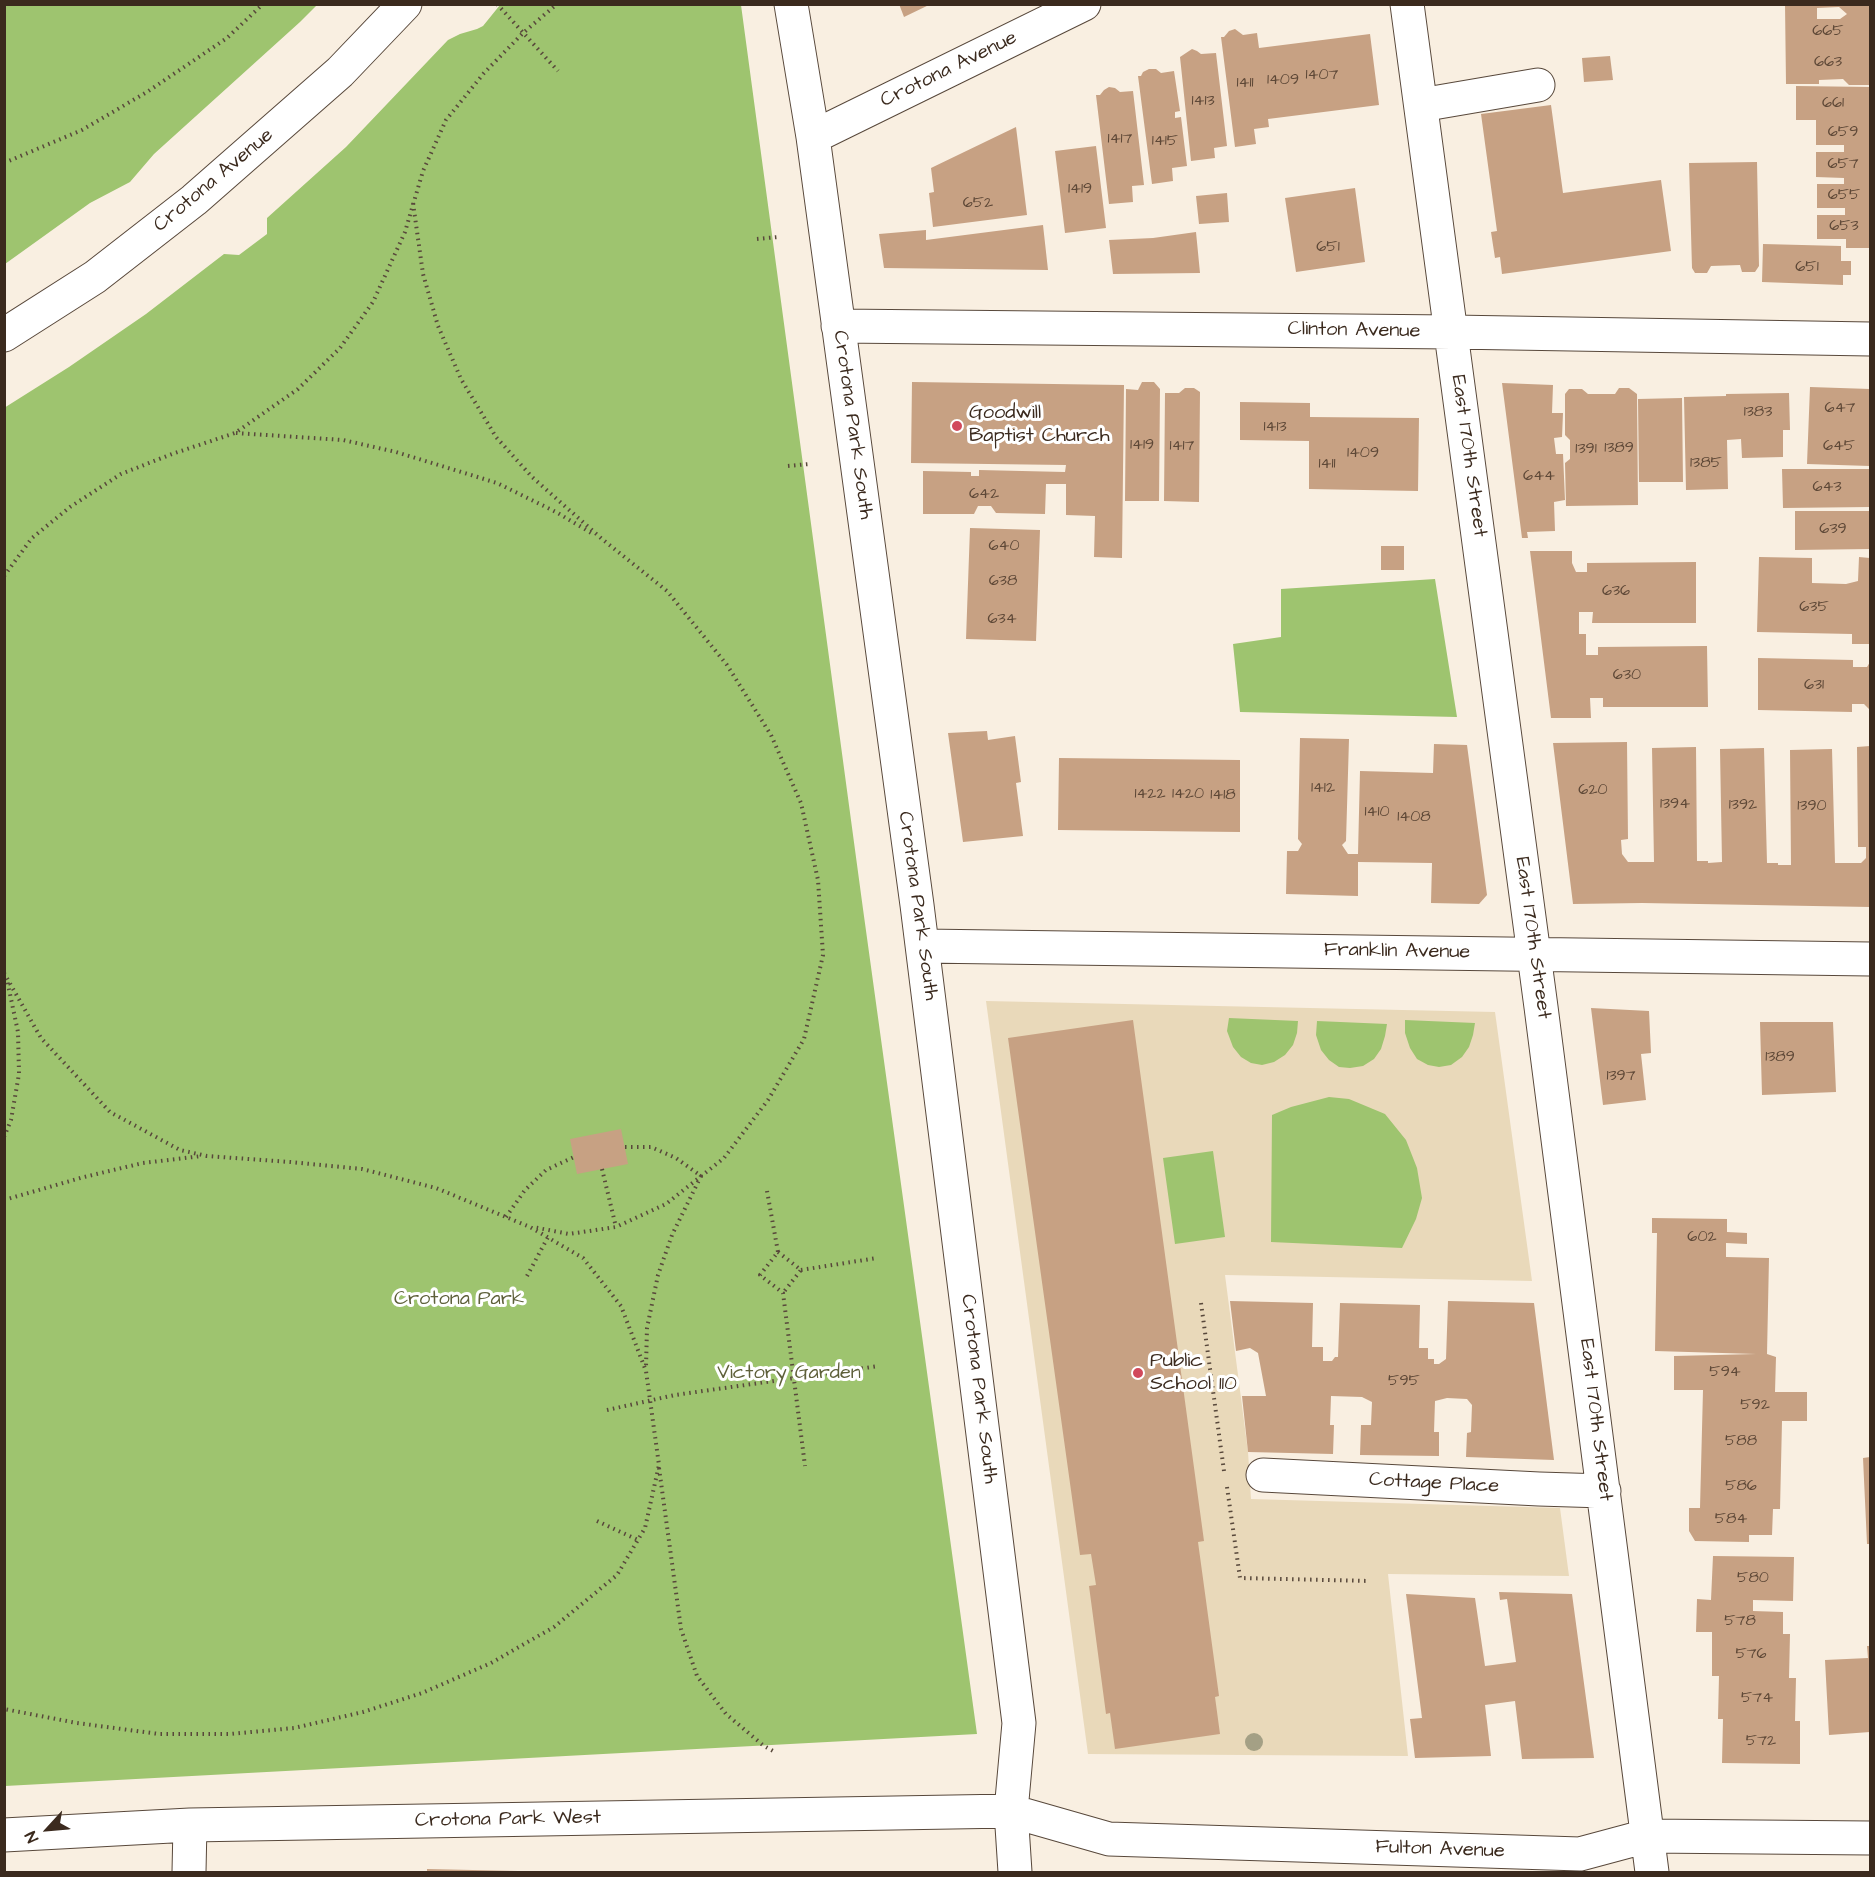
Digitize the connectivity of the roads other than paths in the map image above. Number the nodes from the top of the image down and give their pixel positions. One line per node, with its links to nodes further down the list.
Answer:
1 (405, 4): 10 (street, Crotona Avenue)
2 (791, 4): 7 (street, Crotona Park South)
3 (1084, 4): 7 (street, Crotona Avenue)
4 (1407, 4): 6 (street, East 170th Street)
5 (1538, 85): 6 (street)
6 (1421, 105): 9 (street, East 170th Street)
7 (813, 136): 8 (street, Crotona Park South)
8 (838, 326): 9 (street, Clinton Avenue); 12 (street, Crotona Park South)
9 (1452, 332): 11 (street, Clinton Avenue); 13 (street, East 170th Street)
10 (4, 335)
11 (1870, 339)
12 (923, 946): 13 (street, Franklin Avenue); 17 (street, Crotona Park South)
13 (1534, 955): 14 (street, Franklin Avenue); 16 (street, East 170th Street)
14 (1870, 959)
15 (1263, 1475): 16 (street, Cottage Place)
16 (1604, 1491): 20 (street, East 170th Street)
17 (1011, 1810): 18 (street, Crotona Park West); 20 (street, Fulton Avenue); 23 (street, Crotona Park South)
18 (190, 1825): 19 (street, Crotona Park West); 22 (street)
19 (4, 1835)
20 (1647, 1836): 21 (street, Fulton Avenue); 24 (street, East 170th Street)
21 (1870, 1838)
22 (189, 1872)
23 (1015, 1872)
24 (1652, 1872)

